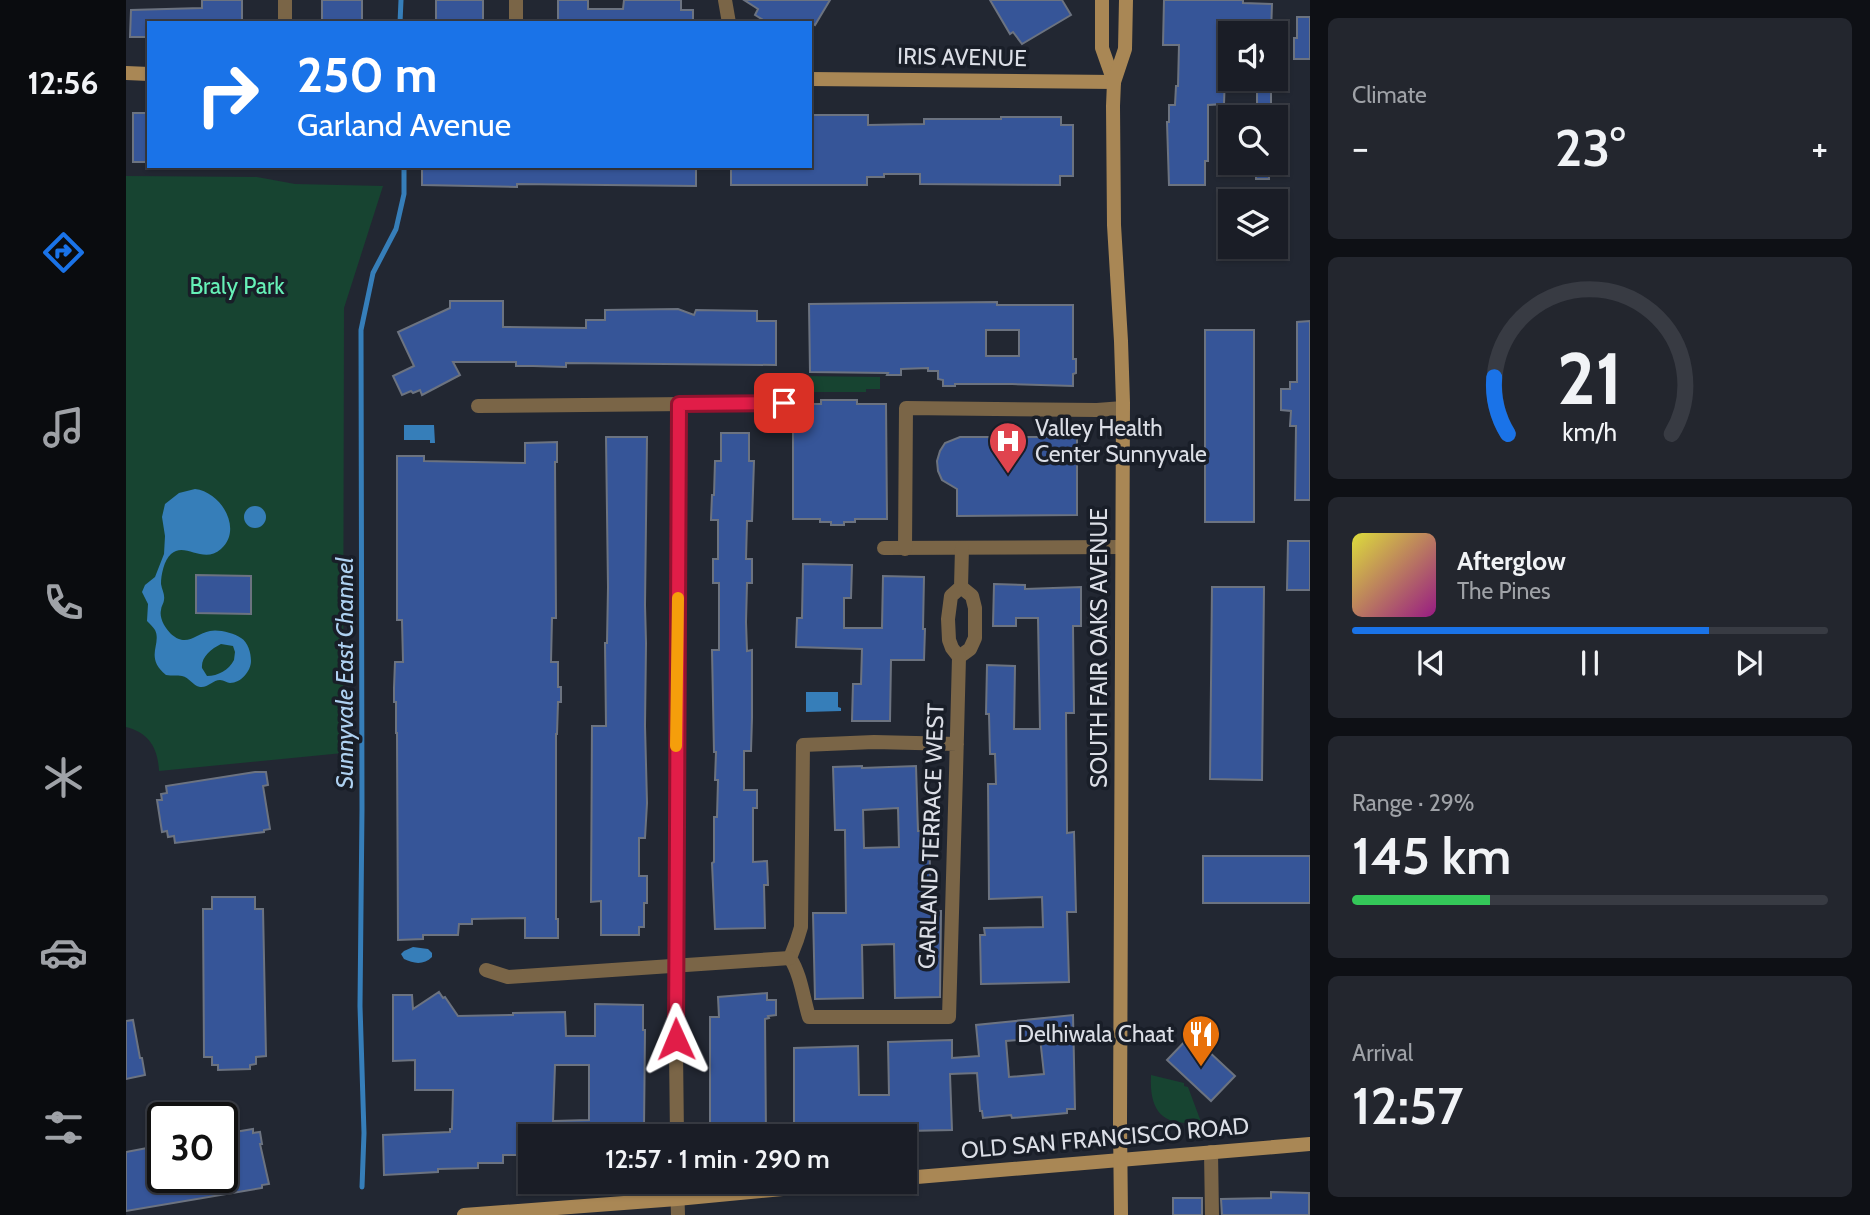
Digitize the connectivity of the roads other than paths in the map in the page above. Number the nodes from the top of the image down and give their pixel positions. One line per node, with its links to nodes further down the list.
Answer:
1 (285, 0): 6 (street)
2 (516, 0): 7 (street)
3 (725, 0): 8 (street)
4 (1102, 0): 12 (main road, SOUTH FAIR OAKS AVENUE)
5 (1126, 0): 12 (main road, SOUTH FAIR OAKS AVENUE)
6 (285, 21)
7 (516, 21)
8 (729, 21)
9 (126, 73): 10 (main road)
10 (147, 74)
11 (812, 79): 12 (main road, IRIS AVENUE)
12 (1114, 82): 16 (main road, SOUTH FAIR OAKS AVENUE)
13 (784, 403): 14 (street)
14 (679, 404): 15 (street); 25 (street)
15 (478, 406)
16 (1123, 408): 17 (main road, SOUTH FAIR OAKS AVENUE); 20 (street)
17 (1122, 547): 19 (street); 30 (main road, SOUTH FAIR OAKS AVENUE)
18 (884, 548): 20 (street)
19 (962, 548): 20 (street); 21 (street, GARLAND TERRACE WEST)
20 (905, 549)
21 (961, 587): 22 (street, GARLAND TERRACE WEST); 22 (street, GARLAND TERRACE WEST)
22 (959, 657): 23 (street, GARLAND TERRACE WEST)
23 (957, 744): 24 (street); 24 (street, GARLAND TERRACE WEST)
24 (790, 957): 25 (street)
25 (675, 966): 26 (street); 27 (street)
26 (486, 970)
27 (677, 1124)
28 (1310, 1144): 29 (main road, OLD SAN FRANCISCO ROAD)
29 (1211, 1152): 30 (main road, OLD SAN FRANCISCO ROAD); 38 (street)
30 (1120, 1159): 31 (main road, OLD SAN FRANCISCO ROAD); 37 (main road, SOUTH FAIR OAKS AVENUE)
31 (917, 1177)
32 (677, 1194): 34 (street)
33 (730, 1194): 34 (main road)
34 (677, 1199): 35 (main road); 36 (street)
35 (464, 1215)
36 (678, 1215)
37 (1121, 1215)
38 (1212, 1215)

